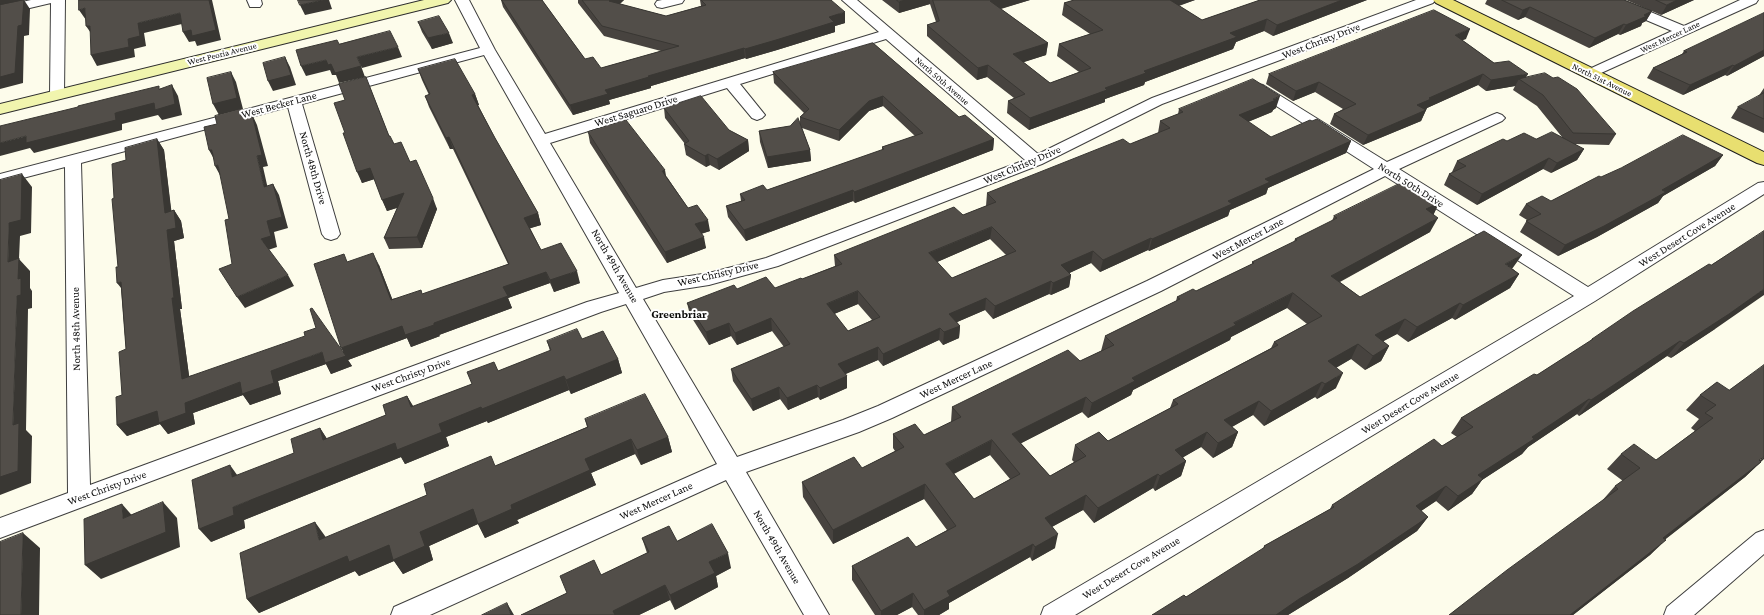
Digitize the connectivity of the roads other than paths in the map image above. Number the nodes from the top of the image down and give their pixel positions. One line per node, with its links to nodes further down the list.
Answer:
1 (49, 0): 12 (street)
2 (58, 0): 19 (street)
3 (443, 0): 19 (main road, West Peoria Avenue)
4 (462, 0): 15 (street, North 49th Avenue)
5 (677, 0): 11 (street)
6 (849, 0): 14 (street, North 50th Avenue)
7 (1428, 0): 16 (street, West Christy Drive)
8 (1441, 0): 17 (main road, North 51st Avenue)
9 (1611, 0): 13 (street)
10 (1751, 0): 13 (street, West Mercer Lane)
11 (662, 4)
12 (0, 10)
13 (1684, 31): 17 (street, West Mercer Lane)
14 (888, 34): 18 (street, West Saguaro Drive); 27 (street, North 50th Avenue)
15 (488, 50): 20 (street, West Becker Lane); 24 (street, North 49th Avenue)
16 (1234, 74): 27 (street, West Christy Drive); 28 (street, North 50th Drive)
17 (1590, 74): 25 (main road, North 51st Avenue)
18 (730, 82): 22 (street); 24 (street, West Saguaro Drive)
19 (57, 95): 21 (main road, West Peoria Avenue)
20 (294, 101): 26 (street, West Becker Lane); 31 (street, North 48th Drive)
21 (0, 109)
22 (758, 115)
23 (1498, 118): 28 (street, West Mercer Lane)
24 (542, 140): 32 (street, North 49th Avenue)
25 (1764, 159)
26 (73, 160): 29 (street, West Becker Lane); 35 (street, North 48th Avenue)
27 (1036, 161): 32 (street, West Christy Drive)
28 (1386, 168): 33 (street, North 50th Drive); 34 (street, West Mercer Lane)
29 (0, 179)
30 (1764, 187): 33 (street, West Desert Cove Avenue)
31 (331, 234)
32 (632, 295): 34 (street, North 49th Avenue); 35 (street, West Christy Drive)
33 (1588, 296): 40 (street, West Desert Cove Avenue)
34 (731, 468): 38 (street, West Mercer Lane); 39 (street, North 49th Avenue)
35 (79, 498): 36 (street, West Christy Drive)
36 (0, 528)
37 (1764, 540): 41 (street)
38 (403, 615)
39 (817, 615)
40 (1053, 615)
41 (1676, 615)

